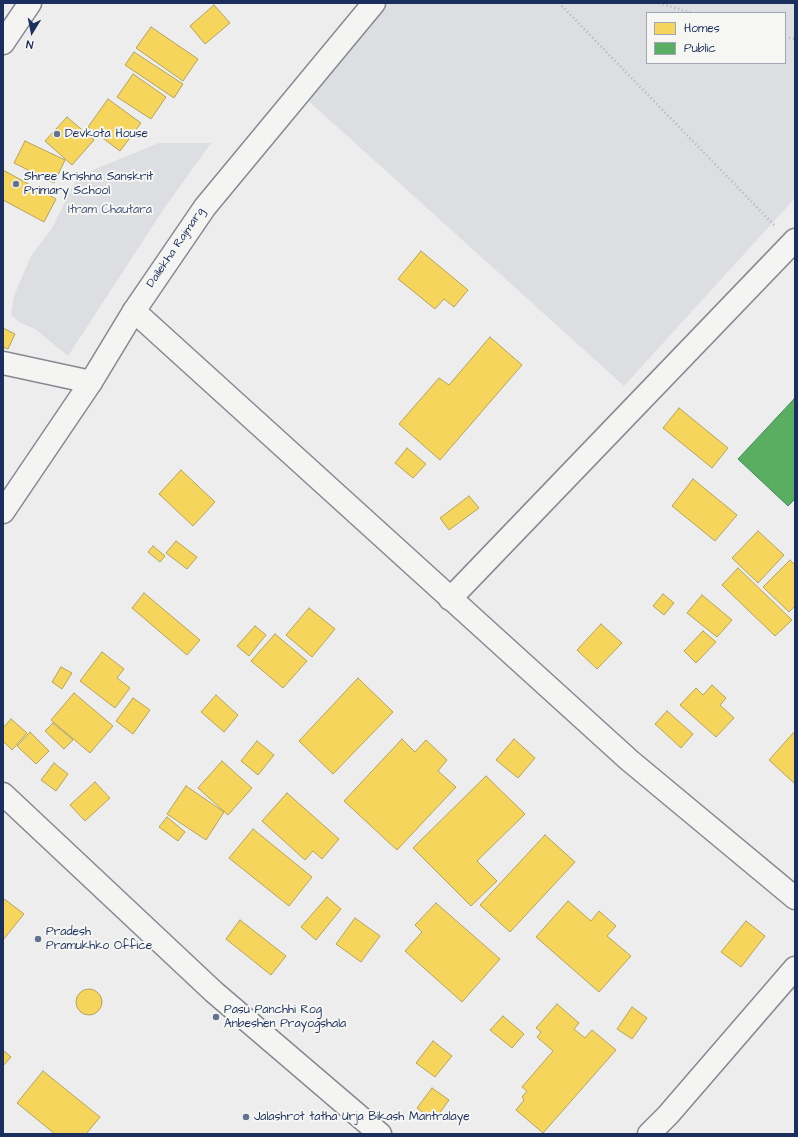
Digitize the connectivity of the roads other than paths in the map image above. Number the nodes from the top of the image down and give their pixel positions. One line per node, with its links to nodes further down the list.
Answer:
1 (30, 3): 3 (street)
2 (374, 3): 5 (street, Dailekha Rajmarg)
3 (3, 43)
4 (793, 242): 9 (street)
5 (134, 311): 7 (street, Dailekha Rajmarg); 9 (street)
6 (3, 363): 7 (street)
7 (91, 382): 8 (street, Dailekha Rajmarg)
8 (3, 512)
9 (450, 599): 11 (street)
10 (3, 794): 13 (street)
11 (795, 898)
12 (795, 968): 14 (street)
13 (380, 1134)
14 (649, 1134)

